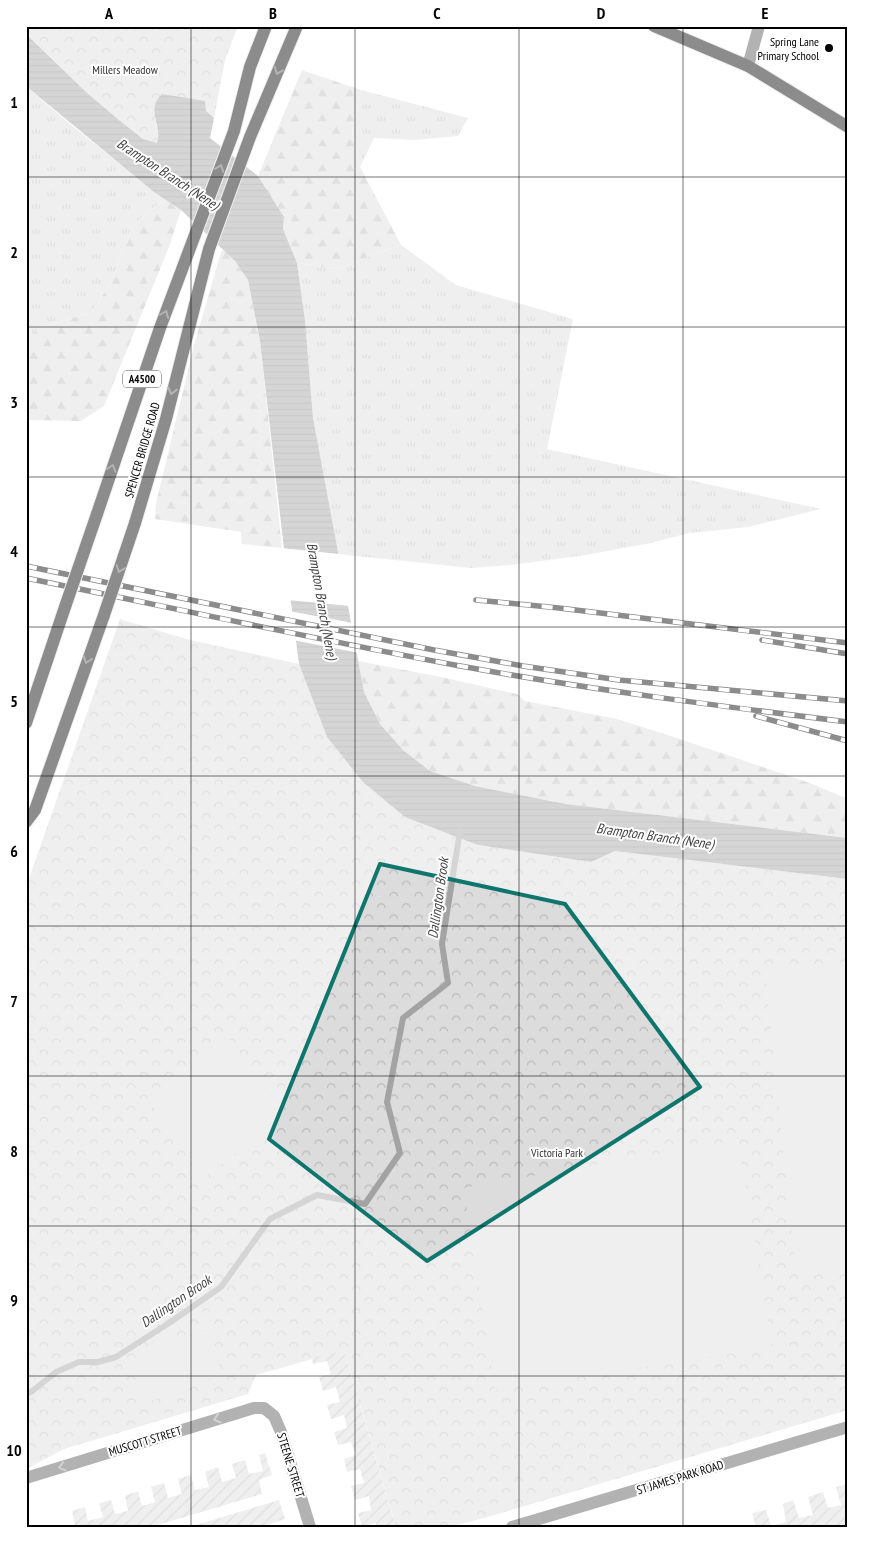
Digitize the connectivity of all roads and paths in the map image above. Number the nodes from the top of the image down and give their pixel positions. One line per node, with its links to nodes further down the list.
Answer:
1 (266, 26): 7 (main road, SPENCER BRIDGE ROAD / A4500, one-way to 1, bridge)
2 (297, 26): 8 (main road, SPENCER BRIDGE ROAD / A4500, one-way to 8, bridge)
3 (654, 26): 5 (main road)
4 (759, 26): 5 (street)
5 (748, 66): 6 (main road)
6 (848, 127)
7 (26, 723)
8 (26, 822)
9 (264, 1408): 11 (street, MUSCOTT STREET, one-way to 11); 12 (street, STEENE STREET)
10 (848, 1427): 13 (street, ST JAMES PARK ROAD)
11 (26, 1478)
12 (310, 1527)
13 (512, 1527)

